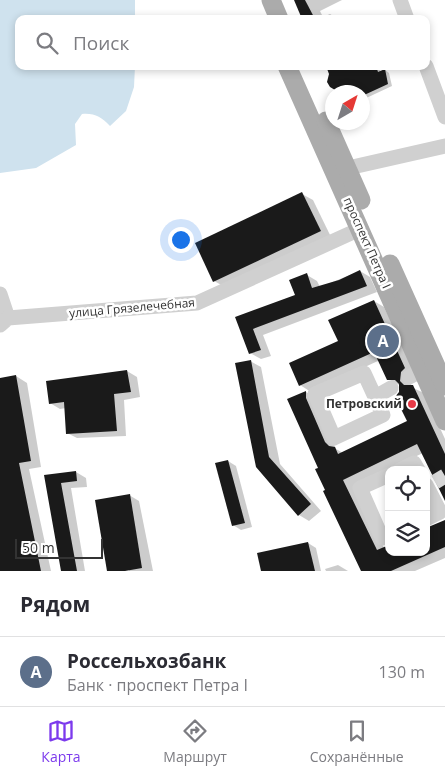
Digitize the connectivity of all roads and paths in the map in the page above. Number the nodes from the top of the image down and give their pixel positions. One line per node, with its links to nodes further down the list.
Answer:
1 (257, 0): 4 (main road)
2 (270, 0): 5 (main road)
3 (400, 0): 6 (lane)
4 (264, 15)
5 (277, 15)
6 (406, 15)
7 (289, 70): 13 (main road, проспект Петра I)
8 (303, 70): 12 (main road, проспект Петра I)
9 (427, 70): 10 (lane)
10 (445, 117)
11 (445, 146): 12 (lane)
12 (348, 168): 16 (main road, проспект Петра I)
13 (360, 229): 15 (lane, улица Грязелечебная); 19 (main road, проспект Петра I)
14 (0, 294): 15 (lane, улица Грязелечебная)
15 (4, 322)
16 (445, 386)
17 (391, 388): 18 (lane)
18 (375, 397): 18 (lane)
19 (445, 421)
20 (385, 477): 23 (lane)
21 (430, 487): 22 (lane)
22 (430, 516)
23 (385, 537)

